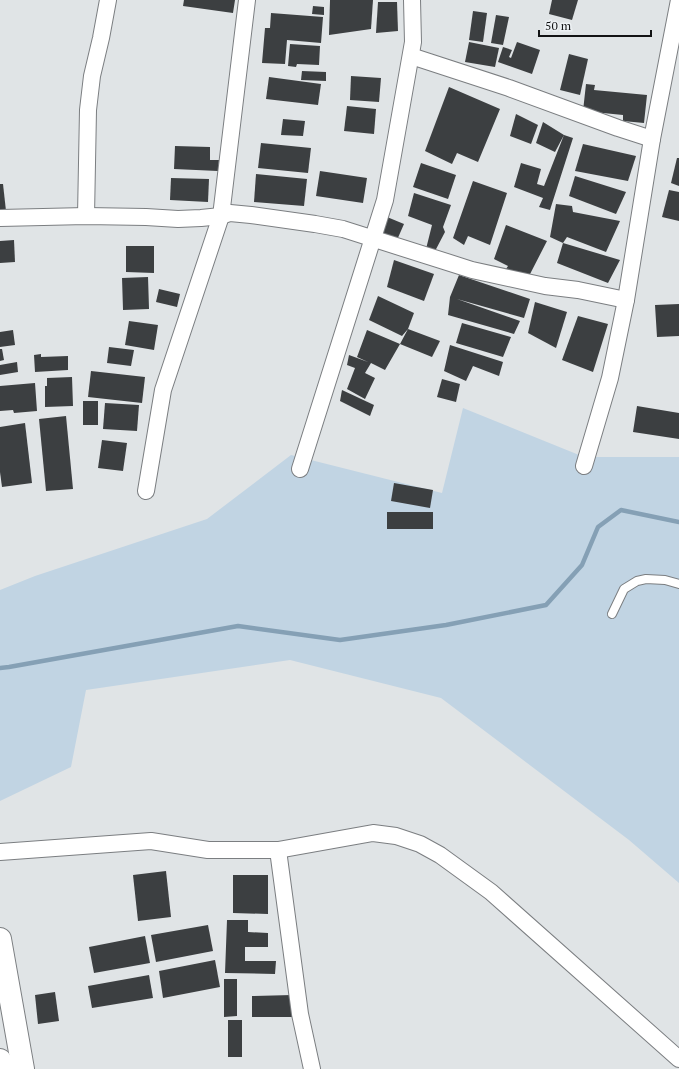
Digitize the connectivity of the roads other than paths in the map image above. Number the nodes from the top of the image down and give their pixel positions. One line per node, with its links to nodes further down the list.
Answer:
1 (108, 0): 7 (street)
2 (247, 0): 8 (street)
3 (412, 0): 5 (street)
4 (679, 0): 6 (street)
5 (411, 56): 6 (street); 10 (street)
6 (652, 139): 11 (street)
7 (86, 216): 8 (street); 9 (street)
8 (221, 216): 10 (street); 14 (street)
9 (0, 218)
10 (373, 239): 11 (street); 13 (street)
11 (626, 300): 12 (street)
12 (584, 466)
13 (300, 469)
14 (146, 491)
15 (679, 584): 16 (lane)
16 (612, 614)
17 (278, 850): 18 (street); 20 (street); 24 (street)
18 (0, 852)
19 (0, 939): 23 (main road)
20 (679, 1059)
21 (0, 1060): 22 (main road)
22 (2, 1069)
23 (23, 1069)
24 (312, 1069)

